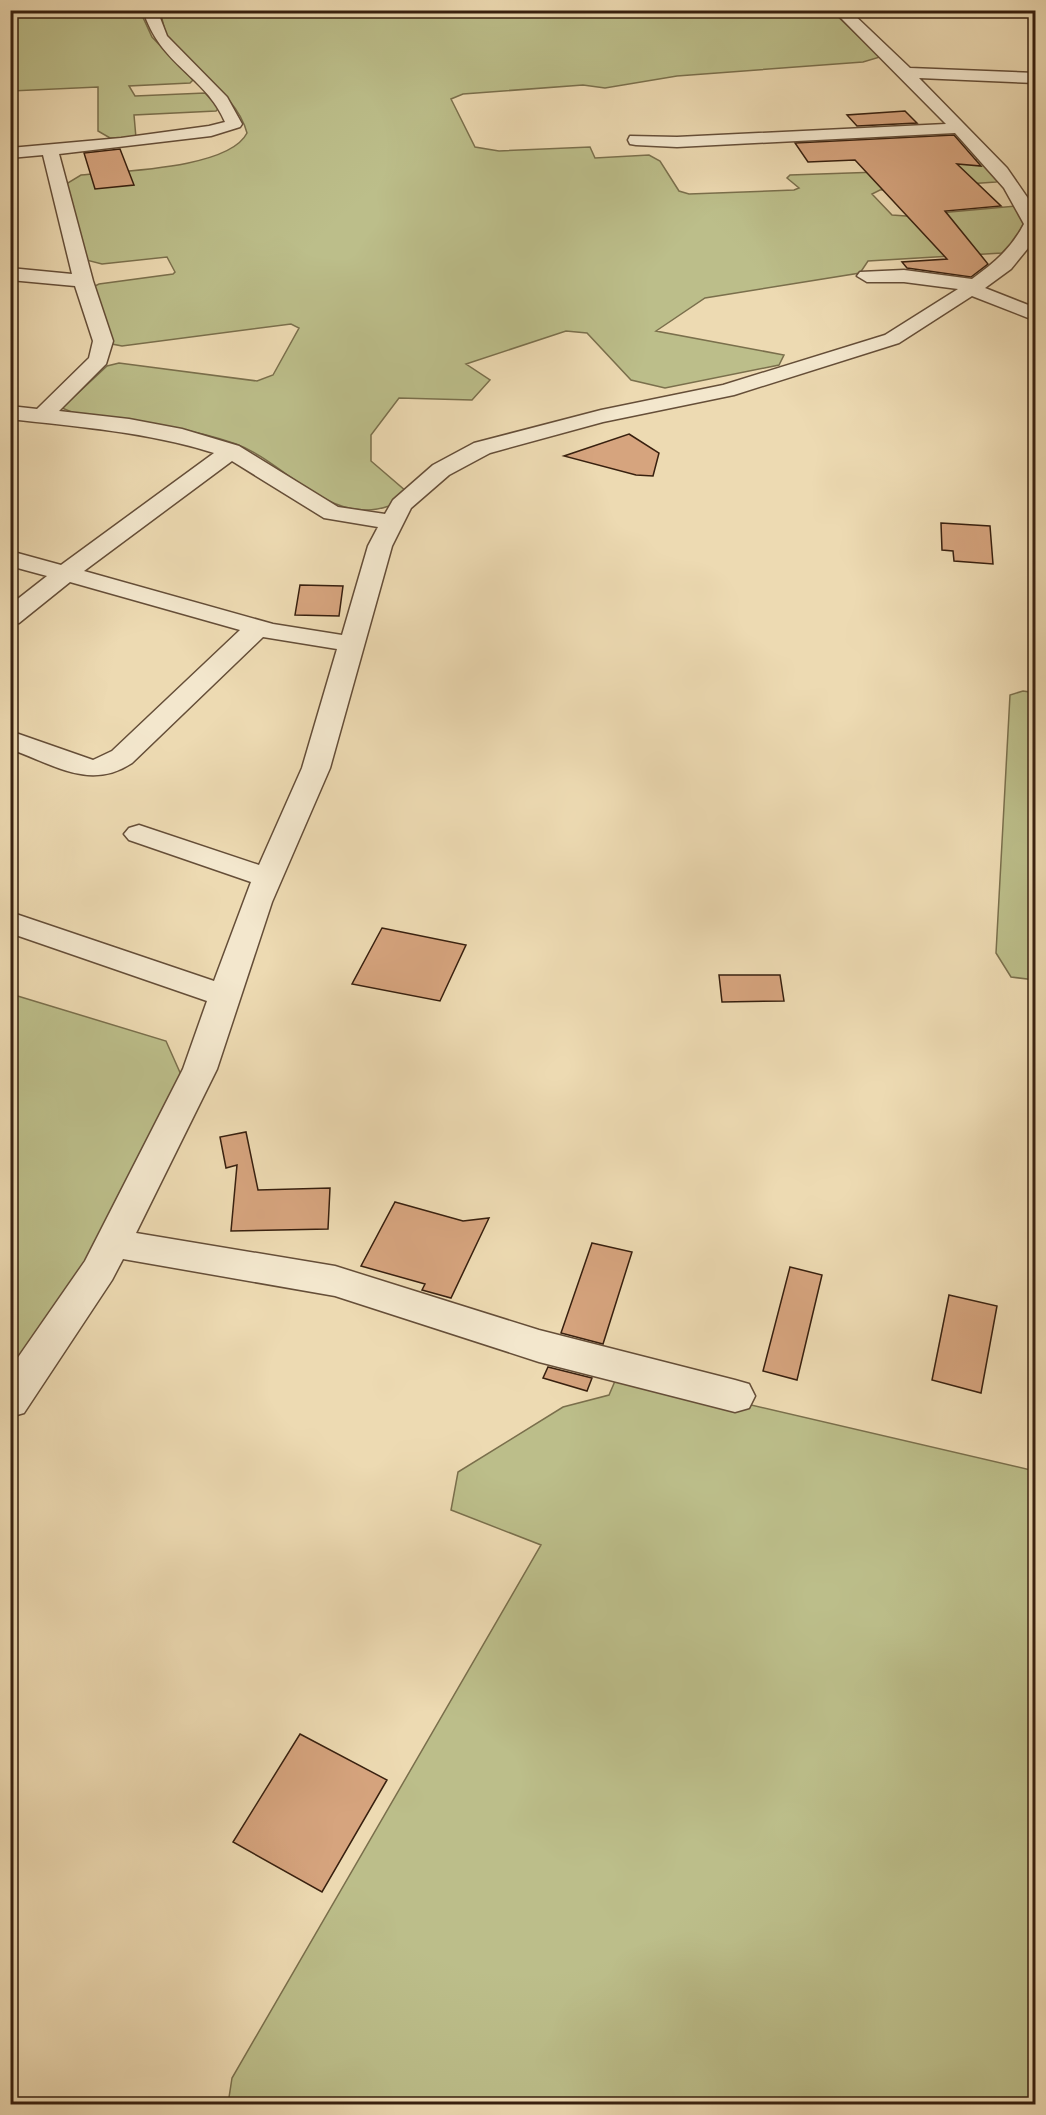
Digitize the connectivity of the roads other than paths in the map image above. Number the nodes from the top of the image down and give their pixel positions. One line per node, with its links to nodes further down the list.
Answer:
1 (150, 10): 7 (street)
2 (840, 10): 3 (street)
3 (907, 73): 4 (street); 5 (street)
4 (1035, 78)
5 (959, 128): 6 (street); 12 (street)
6 (636, 140)
7 (51, 150): 8 (street); 11 (street)
8 (10, 153)
9 (10, 274): 11 (street)
10 (867, 276): 12 (street)
11 (83, 281): 15 (street)
12 (974, 287): 13 (street); 17 (street)
13 (1035, 315)
14 (10, 412): 15 (street)
15 (43, 415): 16 (street)
16 (231, 451): 17 (street); 19 (street)
17 (392, 522): 22 (street)
18 (10, 558): 19 (street)
19 (66, 573): 20 (street); 21 (street)
20 (10, 618)
21 (258, 627): 22 (street); 23 (street)
22 (353, 644): 25 (street)
23 (10, 739)
24 (139, 834): 25 (street)
25 (268, 878): 27 (street)
26 (10, 922): 27 (street)
27 (225, 996): 28 (street)
28 (112, 1243): 29 (street); 30 (street)
29 (735, 1396)
30 (10, 1401)

